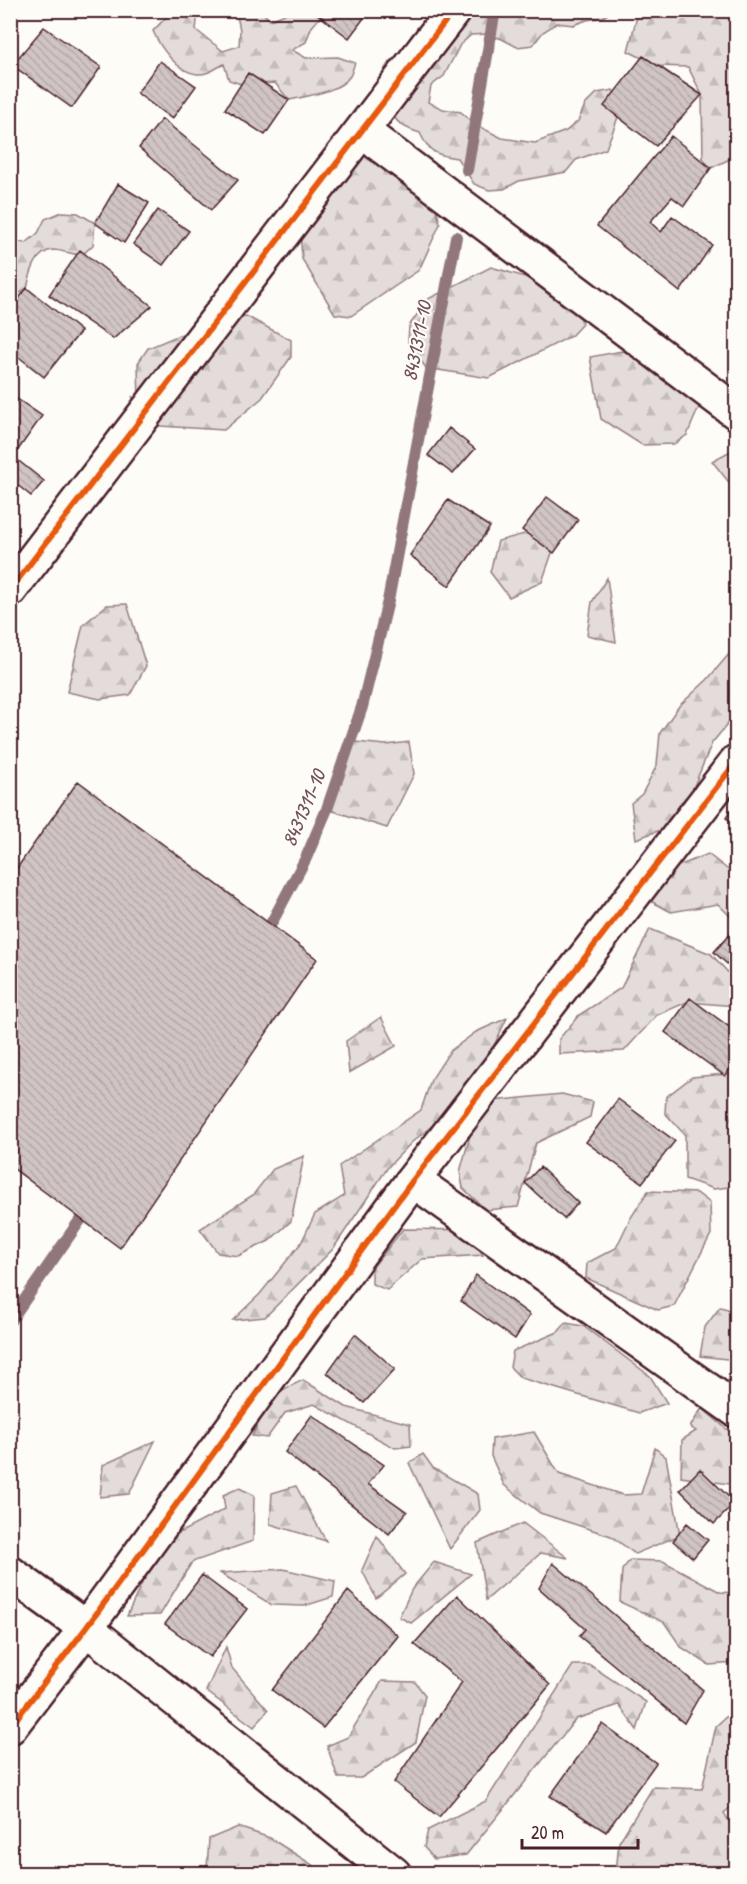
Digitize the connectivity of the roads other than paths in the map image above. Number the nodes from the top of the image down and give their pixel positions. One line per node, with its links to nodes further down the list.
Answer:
1 (454, 10): 2 (street)
2 (362, 131): 3 (street); 4 (street)
3 (736, 412)
4 (10, 590)
5 (736, 762): 6 (street)
6 (413, 1180): 7 (street); 9 (street)
7 (736, 1410)
8 (10, 1573): 9 (street)
9 (86, 1628): 10 (street); 11 (street)
10 (10, 1727)
11 (394, 1874)

